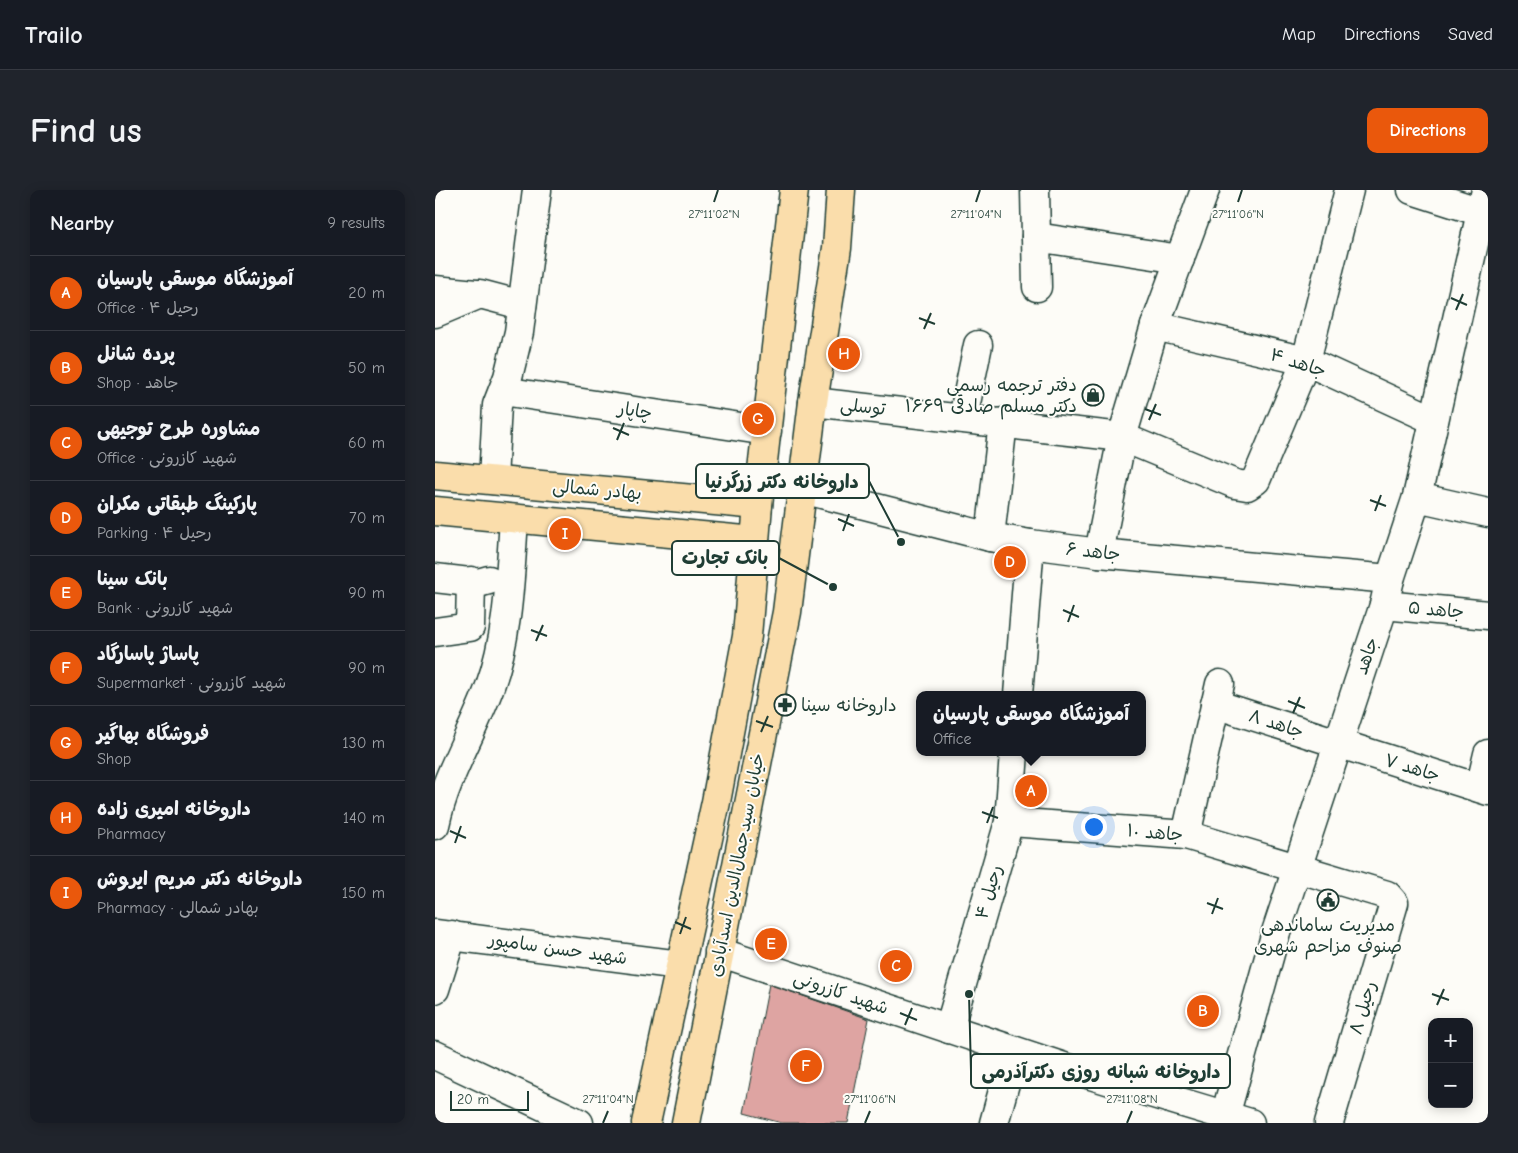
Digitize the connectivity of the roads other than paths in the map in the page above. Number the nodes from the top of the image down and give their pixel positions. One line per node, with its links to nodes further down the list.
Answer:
1 (537, 190): 15 (street)
2 (794, 190): 25 (main road, خیابان سیدجمال‌الدین اسدآبادی)
3 (841, 190): 21 (main road, خیابان سیدجمال‌الدین اسدآبادی)
4 (1035, 190): 9 (street)
5 (1205, 190): 10 (street)
6 (1349, 190): 19 (street)
7 (1412, 190): 8 (street)
8 (1483, 201): 11 (street, جاهد)
9 (1036, 237): 10 (street); 12 (street)
10 (1180, 260): 17 (street)
11 (1478, 270): 23 (street, جاهد)
12 (1037, 287)
13 (435, 290): 14 (street)
14 (480, 294): 15 (street); 16 (street)
15 (522, 305): 20 (street)
16 (435, 313)
17 (1155, 326): 19 (street, جاهد ۴); 26 (street)
18 (978, 346): 22 (street)
19 (1306, 361): 23 (street, جاهد ۴); 26 (street, توسلی)
20 (503, 391): 25 (street, چاپار); 28 (street)
21 (813, 402): 22 (street, توسلی); 29 (main road, خیابان سیدجمال‌الدین اسدآبادی)
22 (963, 418): 24 (street, توسلی)
23 (1434, 420): 30 (street, جاهد)
24 (1003, 422): 26 (street, توسلی); 36 (street)
25 (767, 431): 31 (main road, خیابان سیدجمال‌الدین اسدآبادی)
26 (1122, 437): 39 (street)
27 (435, 475): 28 (main road, بهادر شمالی)
28 (481, 479): 31 (main road, بهادر شمالی); 34 (main road)
29 (802, 489): 36 (street, جاهد ۶); 58 (main road, خیابان سیدجمال‌الدین اسدآبادی)
30 (1417, 497): 33 (street); 42 (street, جاهد)
31 (758, 505): 37 (main road, خیابان سیدجمال‌الدین اسدآبادی)
32 (435, 511): 34 (main road, بهادر شمالی)
33 (1488, 513)
34 (465, 514): 35 (main road, بهادر شمالی)
35 (514, 520): 37 (main road, بهادر شمالی); 40 (street)
36 (990, 536): 38 (street, جاهد ۶)
37 (755, 541): 59 (main road, خیابان سیدجمال‌الدین اسدآبادی)
38 (1030, 544): 39 (street, جاهد ۶); 47 (street)
39 (1099, 553): 42 (street, جاهد ۶)
40 (510, 573): 43 (street); 53 (street)
41 (435, 578): 43 (street)
42 (1390, 579): 44 (street, جاهد)
43 (471, 581): 46 (street)
44 (1384, 605): 45 (street, جاهد ۵); 48 (street, جاهد)
45 (1488, 615)
46 (435, 632)
47 (1018, 691)
48 (1337, 744): 51 (street, جاهد ۷); 54 (street, جاهد ۸); 55 (street, جاهد)
49 (1488, 754): 51 (street)
50 (1014, 756): 52 (street, رحیل ۴)
51 (1484, 789)
52 (1009, 822): 54 (street, جاهد ۱۰); 61 (street, رحیل ۴)
53 (435, 825)
54 (1185, 835): 55 (street, جاهد ۱۰)
55 (1297, 868): 56 (street, جاهد ۱۰); 64 (street, جاهد)
56 (1387, 895): 69 (street, رحیل ۸)
57 (443, 934): 59 (street, شهید حسن سامپور); 60 (street)
58 (719, 952): 61 (street, شهید کازرونی); 67 (main road, خیابان سیدجمال‌الدین اسدآبادی)
59 (680, 965): 66 (main road, خیابان سیدجمال‌الدین اسدآبادی)
60 (435, 989)
61 (949, 1029): 62 (street, شهید کازرونی)
62 (1014, 1051): 64 (street, شهید کازرونی); 68 (street)
63 (435, 1055): 65 (street)
64 (1238, 1119)
65 (579, 1123)
66 (646, 1123)
67 (686, 1123)
68 (995, 1123)
69 (1329, 1123)

